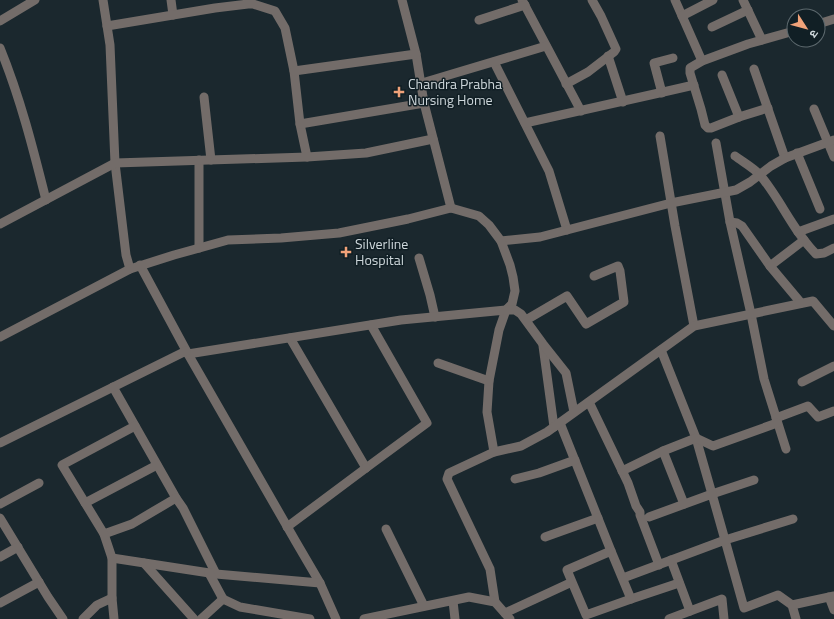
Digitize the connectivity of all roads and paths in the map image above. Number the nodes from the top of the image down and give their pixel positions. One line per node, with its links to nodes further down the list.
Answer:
1 (35, 0): 15 (street)
2 (103, 0): 16 (street)
3 (171, 0): 12 (street)
4 (402, 0): 22 (street)
5 (592, 0): 23 (street)
6 (675, 0): 13 (street)
7 (713, 0): 13 (street)
8 (743, 0): 11 (street)
9 (248, 2): 12 (street); 28 (street)
10 (524, 2): 14 (street); 20 (street)
11 (748, 10): 17 (street); 19 (street)
12 (173, 15): 16 (street)
13 (682, 16): 25 (street)
14 (479, 20)
15 (0, 21)
16 (107, 26): 54 (street)
17 (712, 27)
18 (786, 33): 19 (street)
19 (762, 40): 25 (street)
20 (546, 46): 26 (street); 31 (street)
21 (0, 48): 57 (street)
22 (416, 54): 28 (street); 30 (street)
23 (608, 56): 31 (street); 35 (street)
24 (673, 58): 33 (street)
25 (702, 61): 32 (street)
26 (494, 62): 30 (street); 41 (street)
27 (754, 69): 37 (street)
28 (294, 71): 42 (street)
29 (722, 75): 40 (street)
30 (422, 84): 36 (street)
31 (566, 84): 39 (street)
32 (694, 84): 33 (street); 40 (street)
33 (662, 93): 35 (street)
34 (204, 98): 53 (street)
35 (623, 102): 39 (street)
36 (424, 103): 42 (street); 44 (street)
37 (768, 108): 40 (street); 51 (street)
38 (814, 109): 45 (street)
39 (581, 111): 41 (street)
40 (740, 117)
41 (525, 123): 64 (street)
42 (300, 124): 49 (street)
43 (660, 136): 58 (street)
44 (433, 139): 49 (street); 59 (street)
45 (831, 141): 47 (street); 50 (street)
46 (716, 143): 56 (street)
47 (797, 153): 51 (street); 60 (street)
48 (735, 156): 55 (street)
49 (307, 157): 53 (street)
50 (834, 157)
51 (785, 158): 55 (street)
52 (199, 160): 53 (street); 54 (street); 68 (street)
53 (211, 160)
54 (115, 163): 57 (street); 73 (street)
55 (759, 174): 56 (street); 65 (street)
56 (724, 192): 58 (street); 62 (street)
57 (46, 200): 63 (street)
58 (671, 203): 64 (street); 81 (street)
59 (451, 208): 67 (street); 68 (street)
60 (820, 209)
61 (834, 219): 65 (street)
62 (730, 222): 72 (street); 77 (street)
63 (0, 224)
64 (567, 230): 67 (street)
65 (798, 232): 66 (street)
66 (804, 240): 69 (street); 72 (street)
67 (501, 241): 76 (street)
68 (199, 248): 71 (street)
69 (834, 248)
70 (419, 258): 78 (street)
71 (140, 266): 73 (street); 87 (street)
72 (770, 266): 75 (street)
73 (130, 269): 83 (street)
74 (594, 276): 79 (street)
75 (801, 303): 77 (street); 82 (street)
76 (506, 310): 78 (street); 79 (street); 90 (street)
77 (751, 314): 81 (street); 96 (street)
78 (435, 317): 80 (street)
79 (526, 320): 85 (street)
80 (371, 325): 84 (street); 106 (street)
81 (694, 326): 86 (street)
82 (834, 326)
83 (0, 337)
84 (290, 338): 87 (street); 106 (street)
85 (543, 344): 95 (street); 97 (street)
86 (661, 350): 93 (street); 99 (street)
87 (187, 352): 92 (street); 120 (street)
88 (438, 363): 90 (street)
89 (834, 366): 91 (street)
90 (489, 381): 103 (street)
91 (802, 382)
92 (113, 387): 98 (street); 100 (street)
93 (589, 402): 95 (street); 107 (street)
94 (834, 411): 96 (street)
95 (574, 412): 97 (street)
96 (776, 421): 99 (street); 101 (street)
97 (557, 425): 103 (street); 104 (street)
98 (135, 426): 105 (street); 113 (street)
99 (696, 438): 102 (street); 111 (street)
100 (0, 443)
101 (786, 449)
102 (663, 451): 107 (street); 115 (street)
103 (494, 452): 143 (street)
104 (574, 460): 108 (street); 118 (street)
105 (157, 465): 112 (street); 113 (street)
106 (366, 468): 120 (street)
107 (622, 471): 131 (street)
108 (515, 479)
109 (754, 480): 111 (street)
110 (39, 483): 114 (street)
111 (712, 494): 115 (street); 124 (street)
112 (176, 498): 122 (street); 132 (street)
113 (85, 503): 122 (street)
114 (0, 504)
115 (684, 504): 116 (street)
116 (649, 517)
117 (0, 518): 125 (street)
118 (598, 518): 123 (street); 126 (street)
119 (793, 518): 124 (street)
120 (287, 527): 136 (street)
121 (386, 529): 146 (street)
122 (104, 534): 128 (street)
123 (545, 537)
124 (725, 540): 129 (street); 145 (street)
125 (18, 547): 127 (street); 134 (street)
126 (611, 552): 133 (street); 135 (street)
127 (0, 556)
128 (112, 558): 130 (street); 139 (street)
129 (671, 560): 131 (street); 137 (street)
130 (144, 564): 132 (street); 154 (street)
131 (659, 565): 133 (street)
132 (213, 574): 136 (street); 141 (street)
133 (622, 578): 140 (street)
134 (39, 582): 144 (street); 151 (street)
135 (572, 582): 149 (street); 150 (street)
136 (320, 583): 157 (street)
137 (680, 583): 140 (street); 148 (street)
138 (832, 597): 145 (street); 147 (street)
139 (112, 598): 152 (street); 153 (street)
140 (631, 599): 150 (street)
141 (223, 600): 155 (street); 156 (street)
142 (453, 601): 143 (street); 146 (street); 159 (street)
143 (495, 602): 149 (street)
144 (0, 603)
145 (792, 605): 162 (street)
146 (424, 606): 158 (street)
147 (834, 610)
148 (690, 611): 160 (street); 161 (street)
149 (507, 616)
150 (587, 617)
151 (63, 619)
152 (84, 619)
153 (114, 619)
154 (194, 619)
155 (201, 619)
156 (310, 619)
157 (336, 619)
158 (364, 619)
159 (455, 619)
160 (669, 619)
161 (724, 619)
162 (796, 619)

